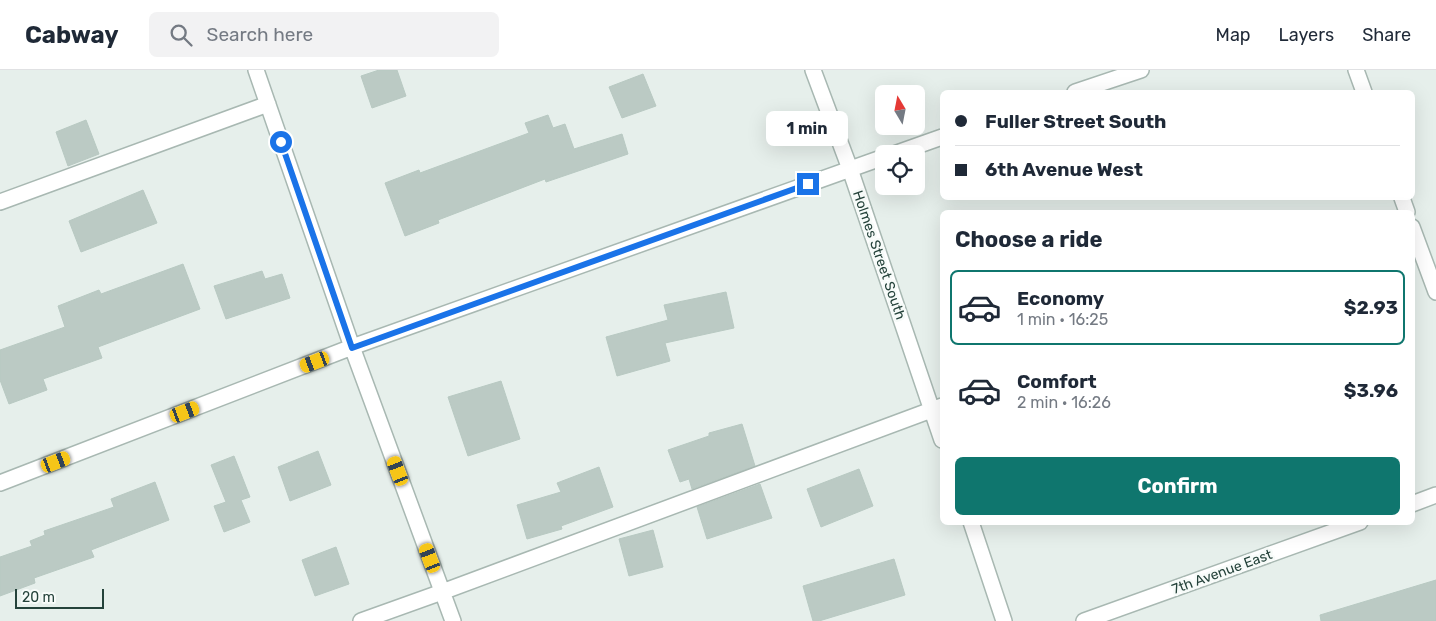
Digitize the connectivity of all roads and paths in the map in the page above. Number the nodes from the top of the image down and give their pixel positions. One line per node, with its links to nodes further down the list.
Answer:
1 (256, 70): 7 (street)
2 (813, 70): 11 (street, Holmes Street South)
3 (1141, 70): 5 (street)
4 (1356, 70): 6 (street)
5 (1080, 90)
6 (1363, 90)
7 (268, 104): 12 (street); 15 (street)
8 (940, 138): 9 (street)
9 (919, 145)
10 (875, 160): 11 (street)
11 (850, 169): 15 (street); 16 (street, Holmes Street South)
12 (0, 202)
13 (1415, 235): 14 (street)
14 (1436, 292)
15 (352, 348): 18 (street); 23 (street)
16 (937, 408): 17 (street, Holmes Street South); 23 (street)
17 (940, 427)
18 (0, 483)
19 (1436, 495): 20 (street)
20 (1415, 503)
21 (972, 525): 26 (street)
22 (1352, 525): 27 (street, 7th Avenue East)
23 (442, 592): 24 (street); 25 (street)
24 (361, 621)
25 (453, 621)
26 (1004, 621)
27 (1084, 621)

